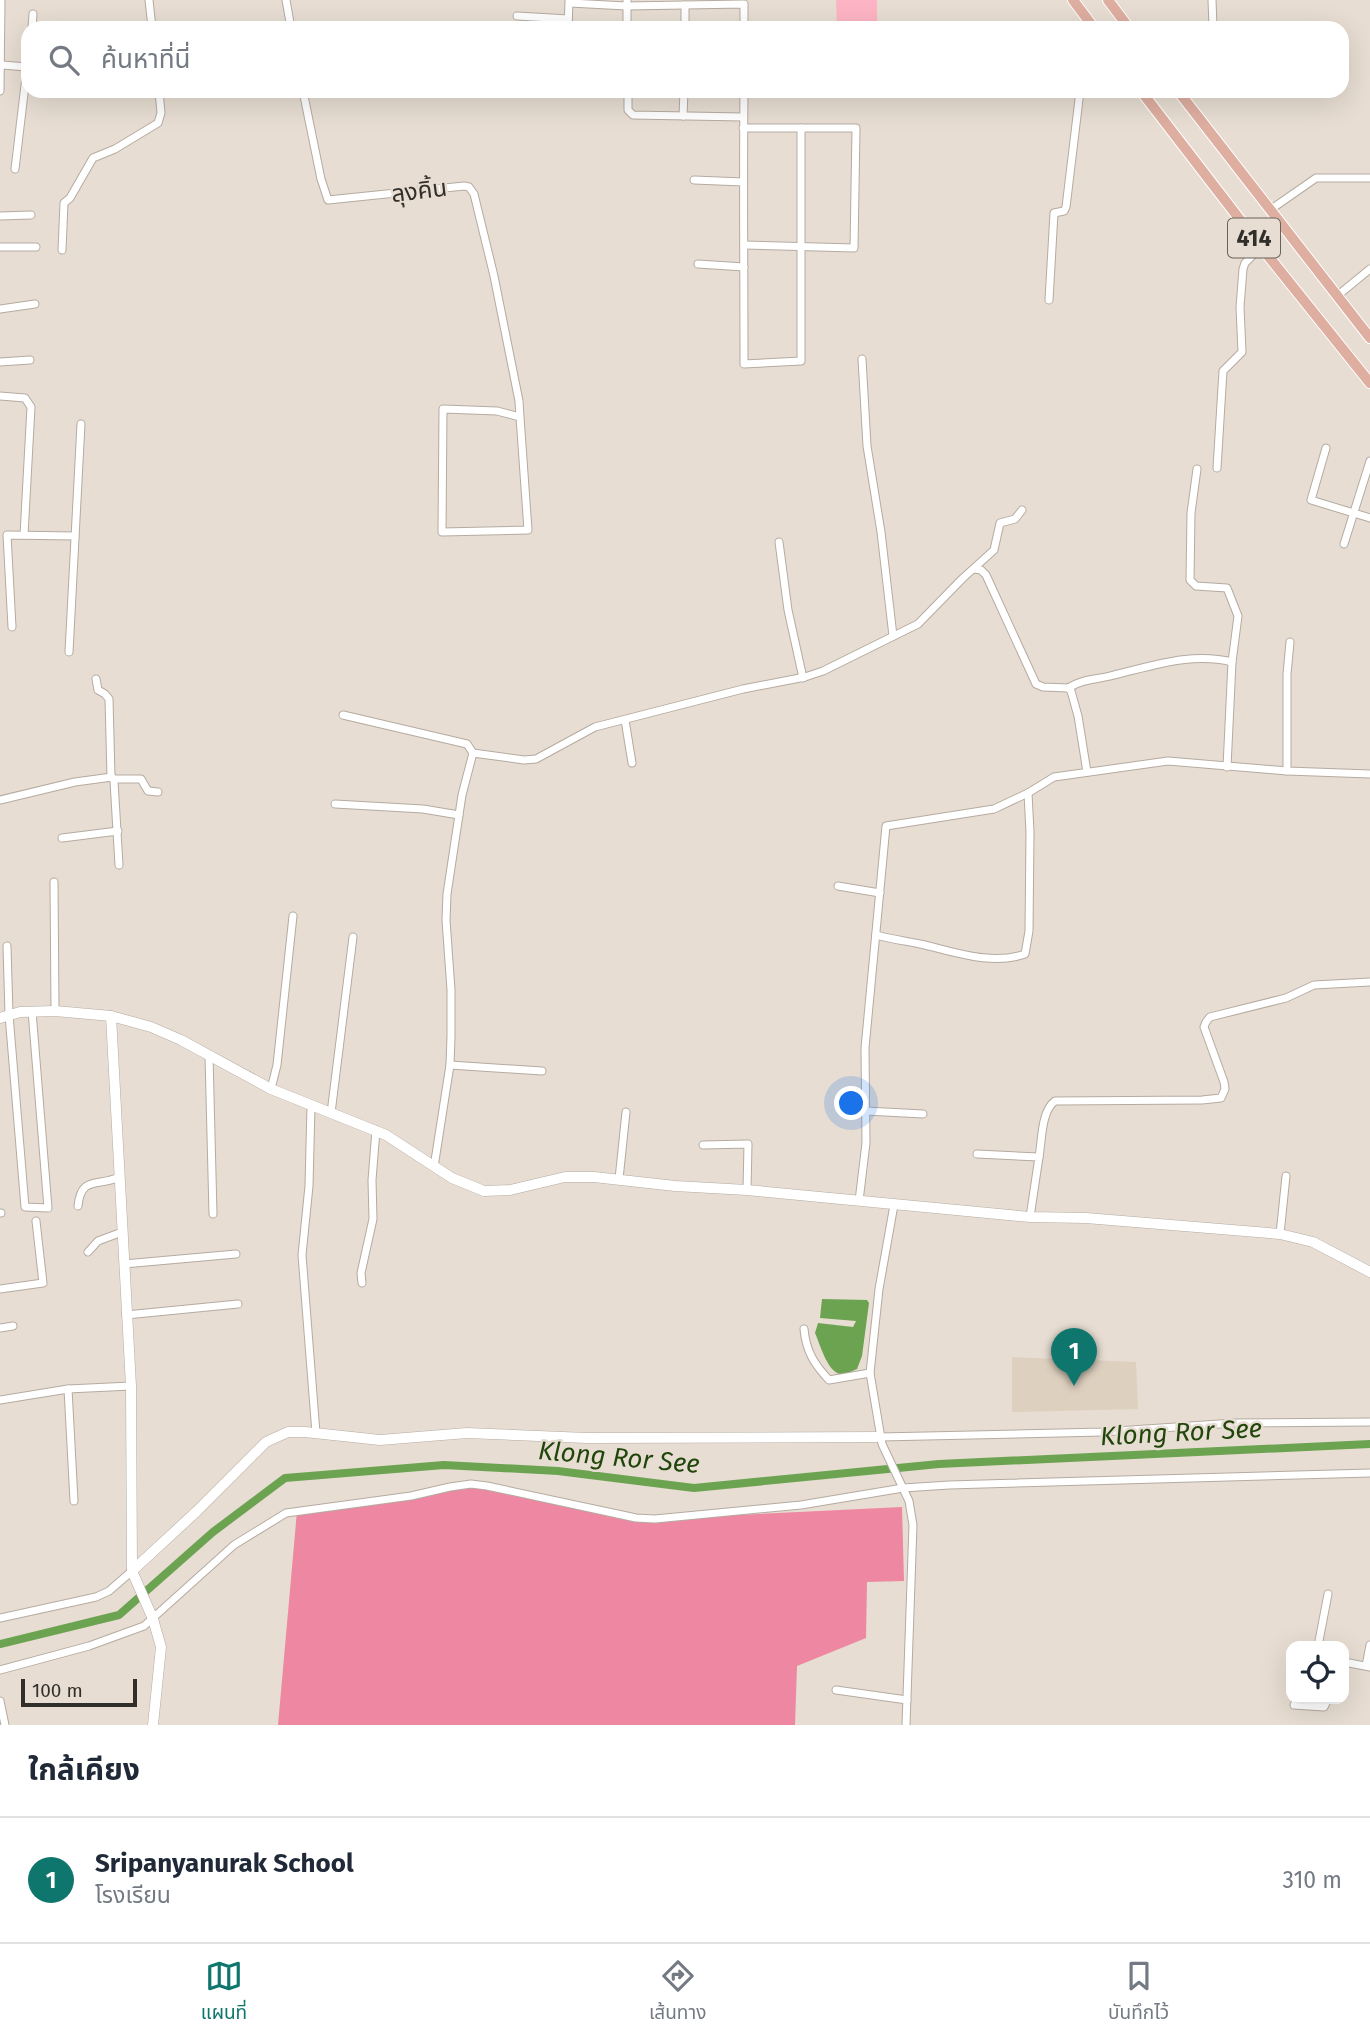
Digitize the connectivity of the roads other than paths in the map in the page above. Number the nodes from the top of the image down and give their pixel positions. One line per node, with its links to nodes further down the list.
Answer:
1 (1, 0): 23 (street)
2 (149, 0): 15 (street)
3 (286, 0): 16 (street)
4 (1073, 0): 20 (main road)
5 (1108, 0): 21 (main road)
6 (1212, 0): 22 (street)
7 (569, 2): 9 (street); 13 (street)
8 (737, 2): 10 (street); 19 (street)
9 (627, 3): 10 (street); 17 (street)
10 (685, 5): 18 (street)
11 (33, 14): 14 (street)
12 (517, 16): 13 (street)
13 (568, 19)
14 (32, 21)
15 (151, 21)
16 (290, 21)
17 (627, 21)
18 (685, 21)
19 (744, 21)
20 (1089, 21)
21 (1124, 21)
22 (1213, 21)
23 (2, 65): 24 (street); 25 (street)
24 (21, 67)
25 (0, 91)
26 (23, 98): 39 (street)
27 (160, 98): 51 (street)
28 (304, 98): 65 (street, ลุงคิ้น)
29 (628, 98): 35 (street)
30 (684, 98): 35 (street)
31 (744, 98): 36 (street)
32 (1079, 98): 56 (street)
33 (1147, 98): 50 (main road, 414)
34 (1183, 98): 43 (main road, 414)
35 (683, 117): 36 (street)
36 (743, 117): 37 (street)
37 (743, 128): 38 (street); 42 (street)
38 (801, 128): 47 (street); 47 (street)
39 (15, 169)
40 (1370, 178): 43 (street)
41 (694, 180): 42 (street)
42 (743, 182): 46 (street)
43 (1270, 210): 55 (main road, 414)
44 (32, 215): 45 (street)
45 (0, 216)
46 (744, 245): 47 (street); 53 (street)
47 (802, 246): 53 (street)
48 (0, 247): 49 (street)
49 (36, 247)
50 (1261, 247): 63 (main road, 414); 69 (street)
51 (62, 250)
52 (698, 264): 53 (street)
53 (744, 267)
54 (1370, 269): 55 (street)
55 (1337, 296): 59 (main road, 414)
56 (1049, 300)
57 (35, 304): 58 (street)
58 (0, 309)
59 (1370, 338)
60 (863, 359): 80 (street)
61 (30, 360): 62 (street)
62 (0, 362)
63 (1370, 383)
64 (0, 396): 74 (street)
65 (520, 417): 65 (street, ลุงคิ้น)
66 (81, 424): 75 (street)
67 (1326, 448): 72 (street)
68 (1370, 461): 72 (street)
69 (1217, 468)
70 (1197, 469): 83 (street)
71 (1022, 510): 78 (street)
72 (1354, 513): 73 (street); 77 (street)
73 (1370, 519)
74 (24, 535): 75 (street); 79 (street)
75 (75, 536): 82 (street)
76 (779, 541): 84 (street)
77 (1344, 544)
78 (974, 569): 80 (street); 86 (street)
79 (12, 627)
80 (893, 636): 84 (street)
81 (1290, 642): 92 (street)
82 (69, 652)
83 (1231, 662): 86 (street); 91 (street)
84 (803, 678): 88 (street)
85 (96, 679): 95 (street)
86 (1068, 688): 93 (street)
87 (343, 715): 89 (street)
88 (625, 720): 89 (street); 90 (street)
89 (473, 753): 100 (street)
90 (632, 763)
91 (1227, 767): 92 (street); 93 (street)
92 (1287, 771): 94 (street)
93 (1087, 772): 97 (street)
94 (1370, 774)
95 (112, 778): 96 (street); 98 (street); 101 (street)
96 (158, 792)
97 (1028, 793): 106 (street); 108 (street)
98 (0, 800)
99 (335, 804): 100 (street)
100 (459, 815): 117 (street)
101 (117, 831): 102 (street); 103 (street)
102 (62, 838)
103 (119, 864)
104 (54, 882): 113 (street)
105 (838, 886): 106 (street)
106 (880, 893): 108 (street)
107 (293, 916): 119 (street)
108 (876, 935): 121 (street)
109 (353, 937): 123 (street)
110 (7, 946): 114 (street)
111 (1370, 982): 128 (street)
112 (32, 1011): 113 (street); 114 (street); 114 (street)
113 (55, 1011): 115 (street)
114 (4, 1016)
115 (111, 1016): 116 (street); 131 (street)
116 (209, 1056): 119 (street); 137 (street)
117 (450, 1065): 118 (street); 129 (street)
118 (542, 1071)
119 (271, 1089): 120 (street)
120 (310, 1106): 123 (street); 158 (street)
121 (866, 1111): 124 (street); 134 (street)
122 (626, 1112): 132 (street)
123 (331, 1113): 125 (street)
124 (923, 1114)
125 (376, 1130): 129 (street); 146 (street)
126 (703, 1145): 133 (street)
127 (977, 1154): 128 (street)
128 (1039, 1157): 138 (street)
129 (434, 1167): 132 (street)
130 (1286, 1176): 141 (street)
131 (119, 1177): 136 (street); 140 (street)
132 (619, 1179): 133 (street)
133 (747, 1190): 134 (street)
134 (859, 1201): 135 (street)
135 (894, 1205): 138 (street); 153 (street)
136 (78, 1206)
137 (213, 1214)
138 (1030, 1217): 141 (street)
139 (36, 1221): 147 (street)
140 (122, 1232): 142 (street); 144 (street)
141 (1280, 1234): 145 (street)
142 (88, 1252)
143 (236, 1254): 144 (street)
144 (124, 1264): 149 (street)
145 (1370, 1272)
146 (362, 1283)
147 (0, 1289)
148 (238, 1304): 149 (street)
149 (126, 1315): 154 (street)
150 (13, 1326): 151 (street)
151 (0, 1328)
152 (804, 1329): 153 (street)
153 (870, 1373): 159 (street)
154 (131, 1386): 155 (street); 163 (street)
155 (68, 1389): 156 (street); 162 (street)
156 (0, 1400)
157 (1370, 1422): 159 (street)
158 (316, 1433): 159 (street); 163 (street)
159 (881, 1441): 161 (street)
160 (1370, 1473): 161 (street)
161 (902, 1486): 165 (street); 173 (street)
162 (74, 1501)
163 (132, 1574): 165 (street); 166 (street)
164 (1328, 1594): 167 (street)
165 (151, 1616): 171 (street); 178 (street)
166 (0, 1618)
167 (1319, 1641)
168 (1370, 1645): 170 (street)
169 (1349, 1663): 170 (street)
170 (1368, 1666)
171 (0, 1670)
172 (836, 1690): 173 (street)
173 (907, 1700): 179 (street)
174 (0, 1704): 177 (street)
175 (1326, 1704): 176 (street)
176 (1294, 1705)
177 (5, 1725)
178 (153, 1725)
179 (906, 1725)

